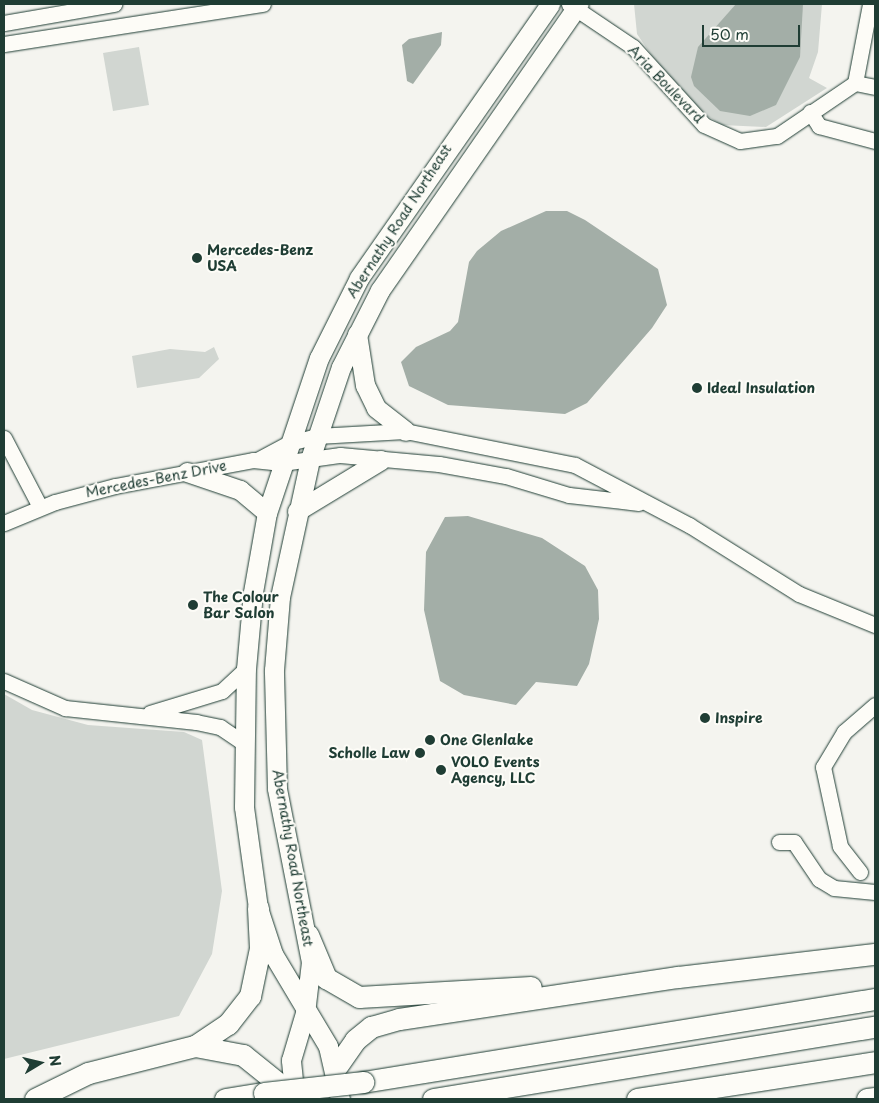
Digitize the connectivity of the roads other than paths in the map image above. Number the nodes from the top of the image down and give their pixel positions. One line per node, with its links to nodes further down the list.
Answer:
1 (114, 4): 6 (street)
2 (263, 4): 7 (street)
3 (550, 4): 16 (main road, Abernathy Road Northeast)
4 (870, 4): 8 (street)
5 (575, 5): 10 (street, Aria Boulevard); 12 (main road, Abernathy Road Northeast)
6 (4, 23)
7 (4, 44)
8 (855, 83): 9 (street); 10 (street, Aria Boulevard)
9 (875, 87)
10 (810, 112): 11 (street)
11 (875, 141)
12 (357, 334): 13 (main road); 14 (main road, Abernathy Road Northeast)
13 (405, 431): 14 (street, Mercedes-Benz Drive); 22 (street, Mercedes-Benz Drive)
14 (317, 436): 16 (street, Mercedes-Benz Drive); 17 (main road, Abernathy Road Northeast)
15 (4, 438): 23 (street)
16 (289, 443): 18 (street, Mercedes-Benz Drive); 20 (main road, Abernathy Road Northeast)
17 (310, 458): 19 (street, Mercedes-Benz Drive); 20 (street, Mercedes-Benz Drive); 24 (main road, Abernathy Road Northeast)
18 (257, 460): 20 (street, Mercedes-Benz Drive); 21 (street, Mercedes-Benz Drive)
19 (381, 460): 22 (street, Mercedes-Benz Drive); 24 (main road)
20 (282, 463): 25 (main road, Abernathy Road Northeast)
21 (187, 472): 23 (street, Mercedes-Benz Drive); 25 (main road)
22 (648, 504): 27 (street, Mercedes-Benz Drive)
23 (40, 507): 26 (street, Mercedes-Benz Drive)
24 (297, 511): 37 (main road, Abernathy Road Northeast)
25 (268, 513): 28 (main road, Abernathy Road Northeast)
26 (4, 523)
27 (875, 625)
28 (246, 669): 31 (street); 32 (main road, Abernathy Road Northeast)
29 (4, 680): 31 (street)
30 (875, 706): 34 (street)
31 (139, 716): 32 (street)
32 (244, 743): 36 (main road, Abernathy Road Northeast)
33 (779, 842): 35 (street)
34 (860, 872)
35 (875, 892)
36 (258, 908): 41 (main road, Abernathy Road Northeast); 43 (highway)
37 (308, 936): 39 (highway); 41 (main road, Abernathy Road Northeast)
38 (875, 954): 39 (highway)
39 (678, 977): 45 (highway)
40 (875, 1000): 49 (highway, bridge)
41 (305, 1013): 45 (main road, Abernathy Road Northeast); 46 (main road, Abernathy Road Northeast)
42 (875, 1027): 51 (highway)
43 (195, 1046): 46 (highway); 48 (highway)
44 (875, 1062): 52 (highway)
45 (335, 1069): 50 (main road, Abernathy Road Northeast)
46 (295, 1098)
47 (875, 1098): 53 (highway)
48 (34, 1099)
49 (225, 1099)
50 (340, 1099)
51 (433, 1099)
52 (637, 1099)
53 (867, 1099)

